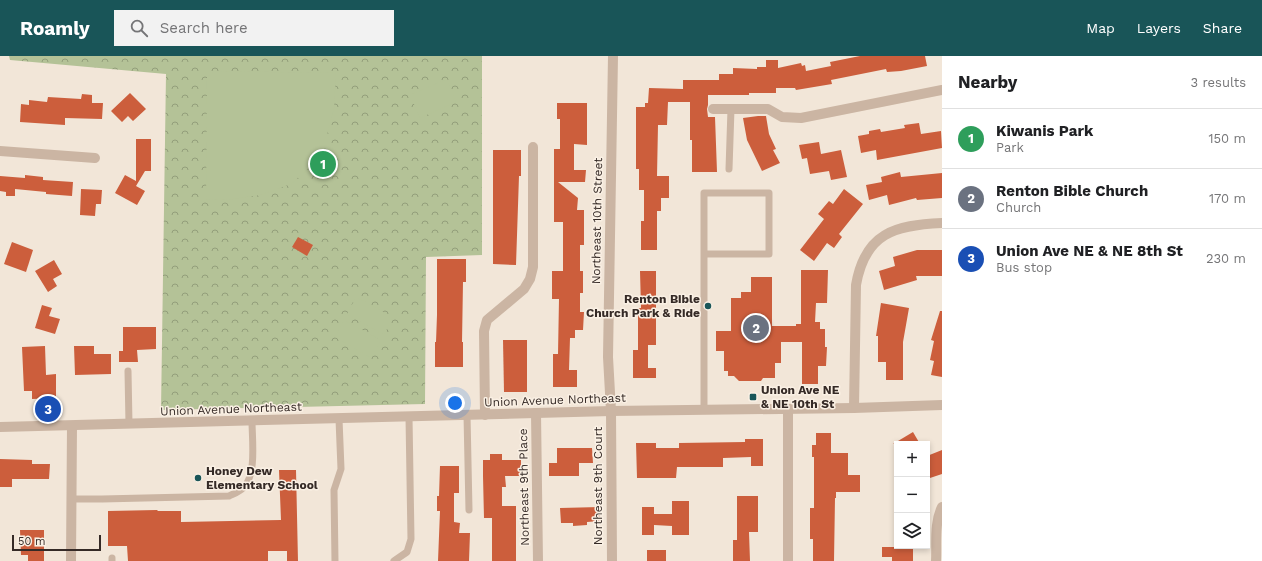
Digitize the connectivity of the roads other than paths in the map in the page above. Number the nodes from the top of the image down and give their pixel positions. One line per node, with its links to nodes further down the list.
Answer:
1 (613, 56): 16 (street, Northeast 10th Street)
2 (942, 90): 4 (street)
3 (713, 109): 4 (street)
4 (731, 109): 8 (lane)
5 (533, 147): 18 (street)
6 (0, 151): 7 (street)
7 (95, 158)
8 (729, 169)
9 (942, 224): 13 (street)
10 (704, 254): 10 (lane); 15 (lane)
11 (128, 372): 23 (lane)
12 (942, 405): 13 (street, Union Avenue Northeast)
13 (854, 408): 14 (street, Union Avenue Northeast)
14 (788, 409): 15 (street, Union Avenue Northeast); 34 (street)
15 (704, 410): 16 (street, Union Avenue Northeast)
16 (611, 411): 17 (street, Union Avenue Northeast); 33 (street, Northeast 9th Court)
17 (536, 413): 18 (street, Union Avenue Northeast); 32 (street, Northeast 9th Place)
18 (485, 415): 19 (street, Union Avenue Northeast)
19 (467, 416): 20 (street, Union Avenue Northeast); 28 (lane)
20 (409, 417): 21 (street, Union Avenue Northeast); 31 (lane)
21 (339, 419): 22 (street, Union Avenue Northeast); 30 (lane)
22 (252, 421): 23 (street, Union Avenue Northeast); 26 (lane)
23 (129, 424): 24 (street, Union Avenue Northeast)
24 (72, 426): 25 (street, Union Avenue Northeast); 26 (street)
25 (0, 427)
26 (72, 499): 29 (street)
27 (942, 507): 35 (street)
28 (469, 510)
29 (71, 561)
30 (335, 561)
31 (394, 561)
32 (538, 561)
33 (612, 561)
34 (788, 561)
35 (936, 561)

